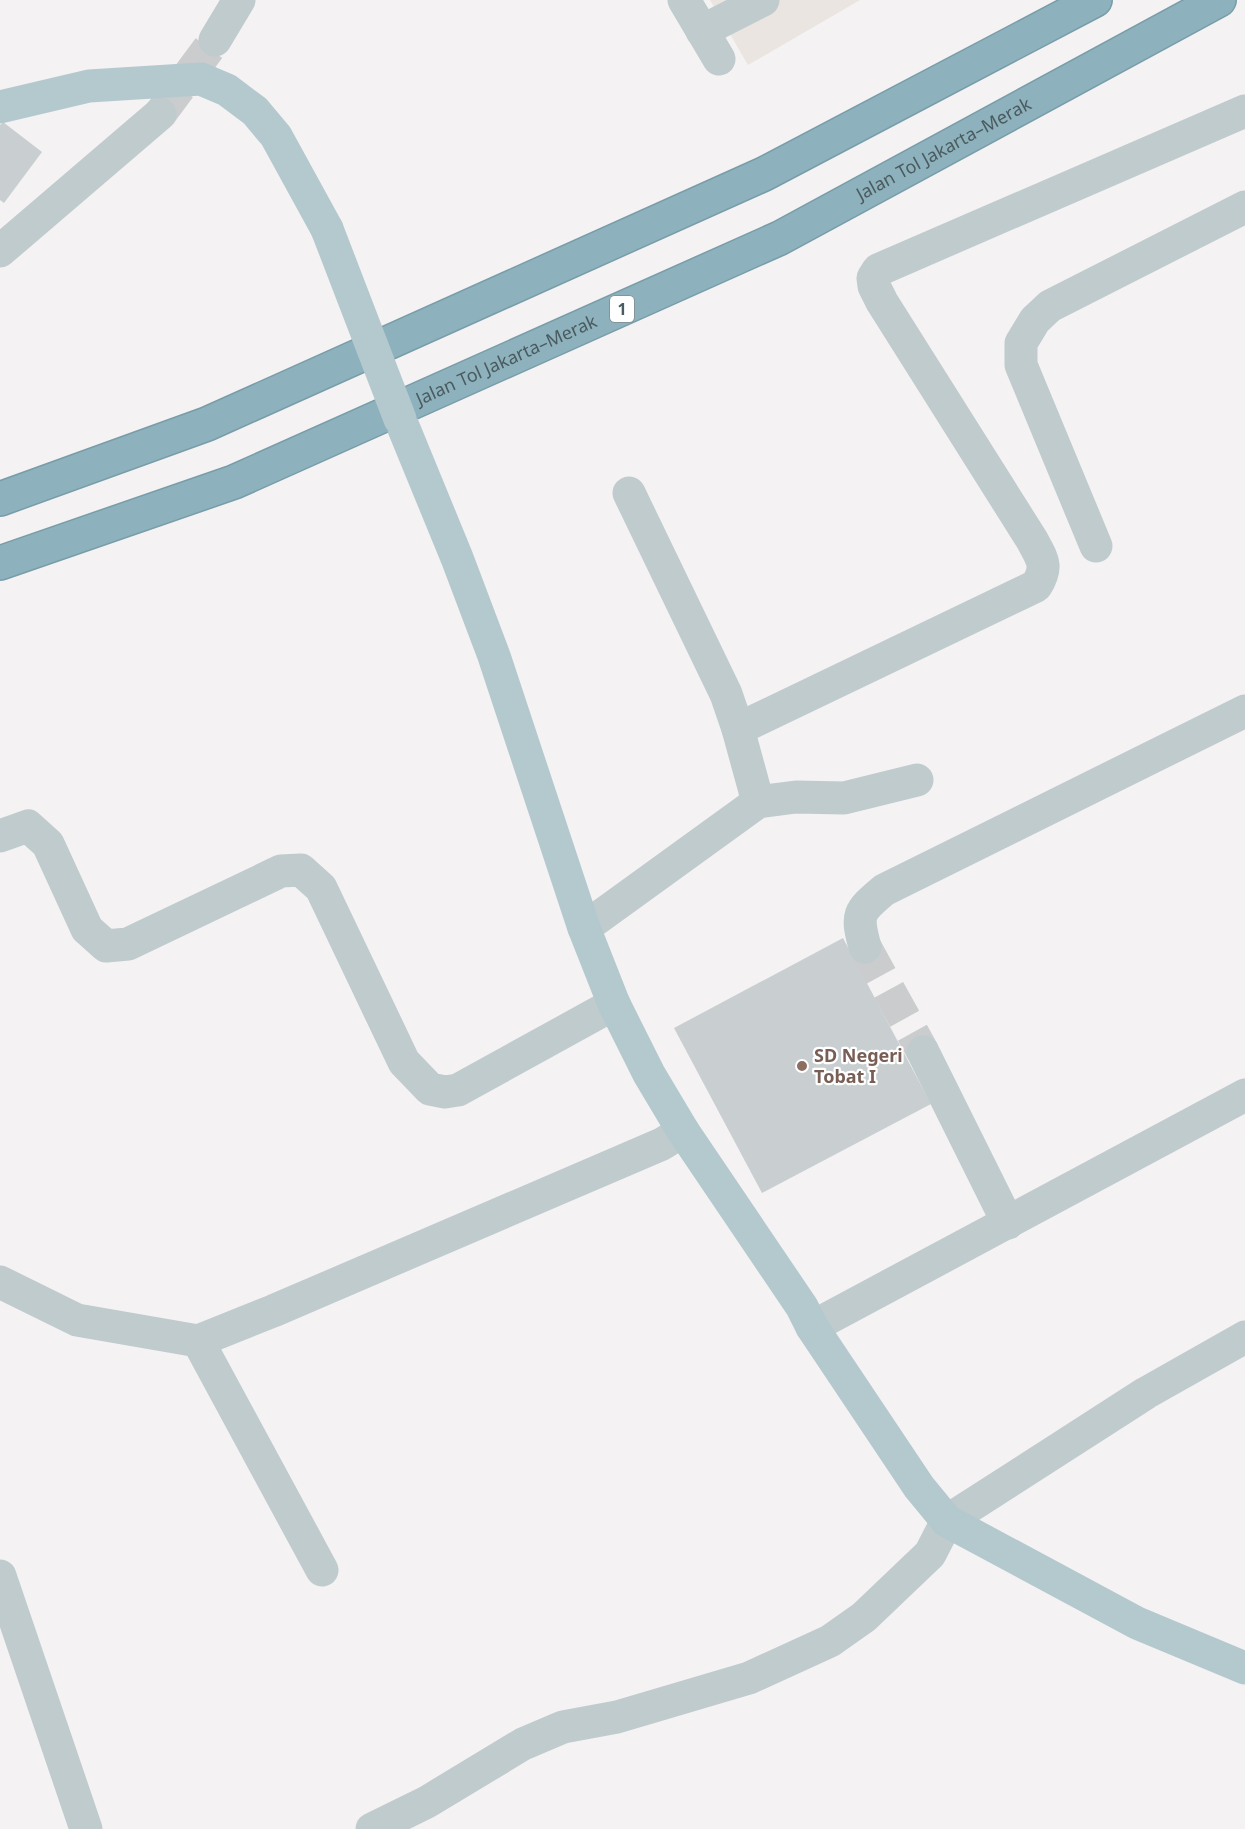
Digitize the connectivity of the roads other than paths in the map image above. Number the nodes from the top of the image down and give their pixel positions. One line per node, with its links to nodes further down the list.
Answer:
1 (239, 0): 7 (street)
2 (684, 0): 6 (street)
3 (763, 0): 6 (street)
4 (1095, 0): 15 (highway)
5 (1219, 0): 17 (highway, Jalan Tol Jakarta–Merak / 1)
6 (702, 31): 8 (street)
7 (215, 40)
8 (719, 58)
9 (0, 107): 23 (main road, bridge)
10 (1245, 111): 19 (street)
11 (160, 114): 13 (street)
12 (1245, 207): 16 (street)
13 (0, 251)
14 (629, 493): 19 (street)
15 (0, 499)
16 (1096, 546)
17 (0, 563)
18 (1245, 711): 24 (street)
19 (738, 729): 21 (street)
20 (917, 780): 21 (street)
21 (758, 802): 23 (street)
22 (0, 836): 25 (street)
23 (584, 928): 25 (main road)
24 (865, 947)
25 (614, 1004): 28 (main road)
26 (923, 1052): 29 (street)
27 (1245, 1095): 29 (street)
28 (683, 1131): 31 (main road); 33 (street)
29 (1008, 1223): 31 (street)
30 (0, 1282): 33 (street)
31 (813, 1327): 34 (main road)
32 (1245, 1337): 34 (street)
33 (198, 1341): 35 (street)
34 (947, 1521): 37 (main road); 39 (street)
35 (322, 1570)
36 (0, 1576): 38 (street)
37 (1245, 1668)
38 (86, 1829)
39 (372, 1829)

